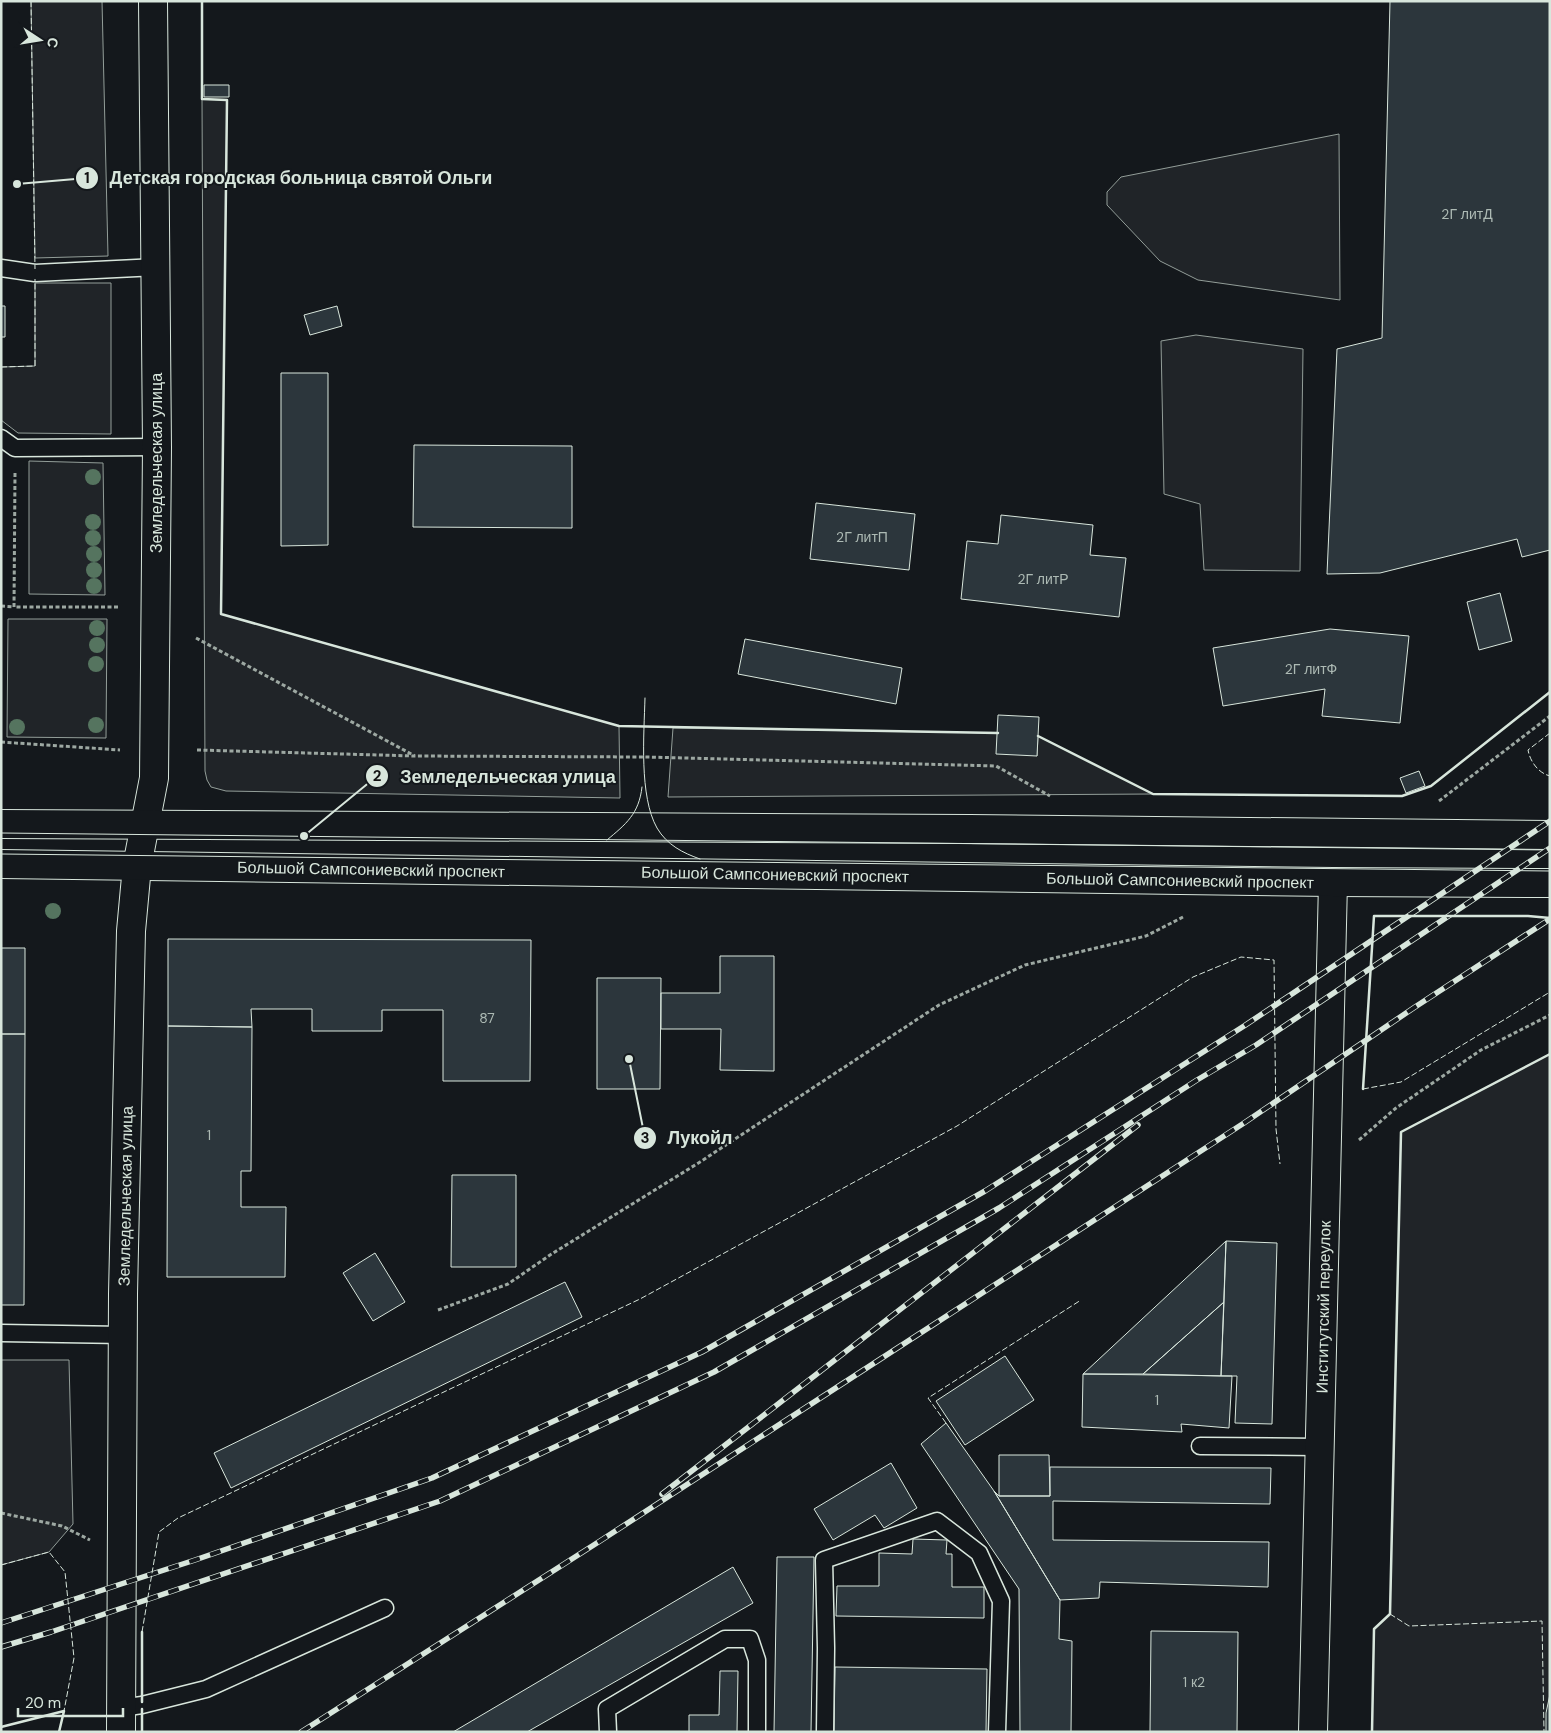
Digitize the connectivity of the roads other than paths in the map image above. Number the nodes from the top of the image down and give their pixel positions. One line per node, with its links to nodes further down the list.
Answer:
1 (153, 1): 2 (main road, Земледельческая улица)
2 (156, 267): 3 (lane); 5 (main road, Земледельческая улица)
3 (1, 268)
4 (1, 438): 5 (lane)
5 (157, 447): 7 (main road, Земледельческая улица)
6 (1, 824): 7 (main road)
7 (145, 825): 8 (main road); 10 (main road, Земледельческая улица)
8 (1550, 835)
9 (1, 864): 10 (main road, Большой Сампсониевский проспект)
10 (137, 866): 11 (main road, Большой Сампсониевский проспект); 14 (main road, Земледельческая улица)
11 (1333, 882): 12 (main road, Большой Сампсониевский проспект); 16 (main road, Институтский переулок)
12 (1550, 883)
13 (1, 1333): 14 (lane)
14 (122, 1335): 18 (main road, Земледельческая улица)
15 (1200, 1446): 16 (lane)
16 (1319, 1447): 23 (main road, Институтский переулок)
17 (385, 1608): 18 (lane)
18 (121, 1720)
19 (608, 1732): 20 (lane)
20 (757, 1732)
21 (825, 1732): 22 (lane)
22 (997, 1732)
23 (1313, 1732)

